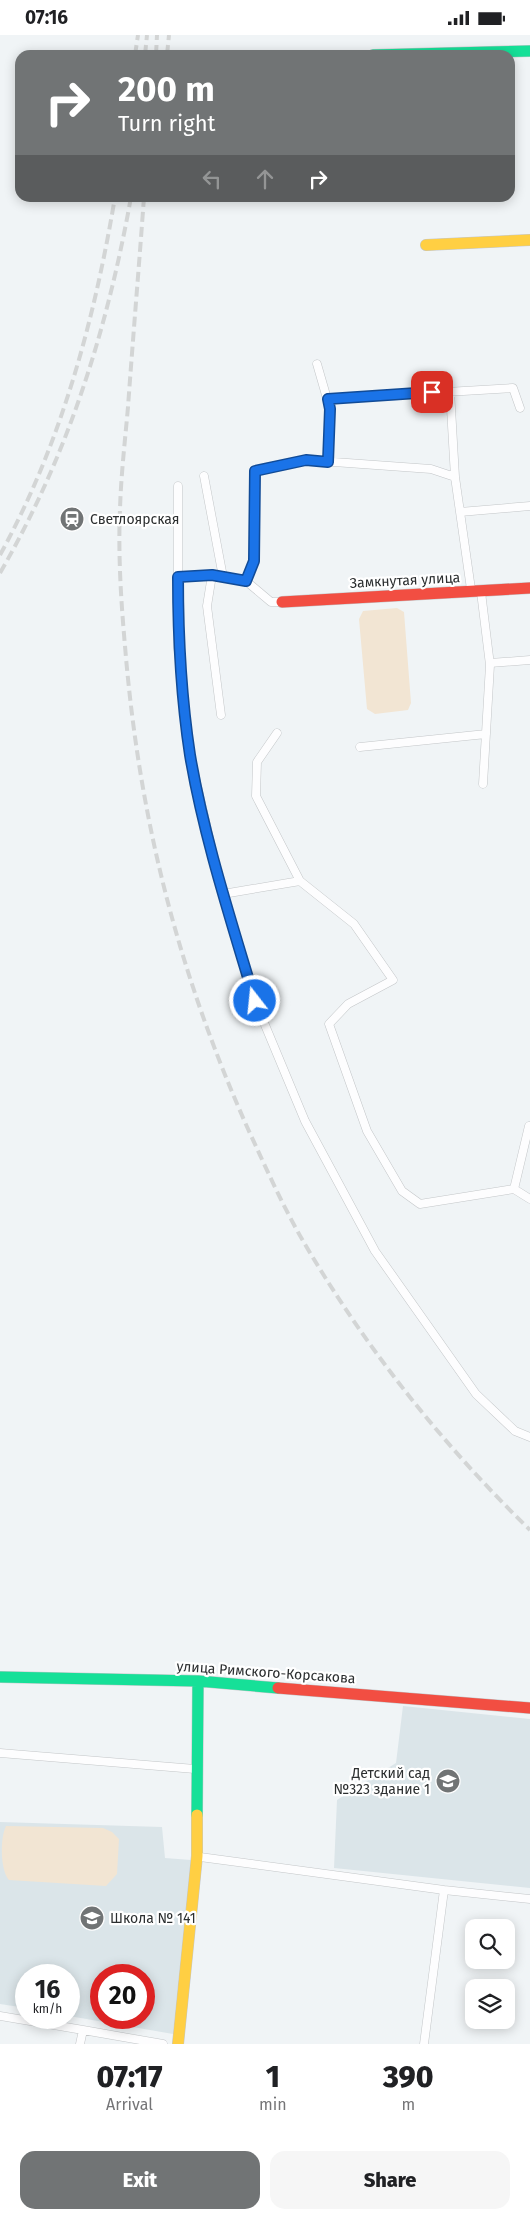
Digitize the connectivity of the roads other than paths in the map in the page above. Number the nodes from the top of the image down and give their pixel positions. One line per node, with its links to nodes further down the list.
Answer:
1 (515, 51): 2 (street)
2 (530, 51)
3 (530, 240): 4 (street)
4 (426, 245)
5 (317, 364): 7 (lane)
6 (450, 391): 7 (lane); 8 (lane); 11 (lane)
7 (328, 399): 9 (lane)
8 (520, 409)
9 (328, 462): 11 (lane); 18 (lane)
10 (204, 476): 17 (lane)
11 (456, 477): 14 (lane)
12 (178, 486): 16 (lane)
13 (530, 506): 14 (lane)
14 (460, 512): 20 (lane)
15 (212, 575): 16 (lane); 17 (lane); 24 (lane)
16 (178, 577): 30 (lane)
17 (223, 577): 18 (lane)
18 (246, 581): 21 (lane)
19 (530, 588): 20 (street, Замкнутая улица)
20 (476, 591): 21 (street, Замкнутая улица); 23 (lane)
21 (282, 602)
22 (530, 660): 23 (lane)
23 (490, 663): 26 (lane)
24 (221, 715)
25 (277, 733): 29 (lane)
26 (486, 734): 27 (lane); 28 (lane)
27 (360, 747)
28 (483, 784)
29 (300, 881): 30 (lane); 32 (lane)
30 (223, 894): 34 (lane)
31 (529, 1126): 32 (lane)
32 (514, 1189): 33 (lane)
33 (530, 1199)
34 (530, 1437)
35 (0, 1677): 36 (street, улица Римского-Корсакова)
36 (198, 1681): 37 (street, улица Римского-Корсакова); 39 (street)
37 (530, 1707)
38 (0, 1753): 39 (lane)
39 (198, 1769): 40 (street)
40 (197, 1856): 41 (lane); 47 (street)
41 (444, 1890): 42 (lane); 48 (lane)
42 (530, 1899)
43 (0, 2016): 44 (lane)
44 (82, 2029): 45 (lane); 46 (lane)
45 (80, 2044)
46 (163, 2044)
47 (178, 2044)
48 (424, 2044)

